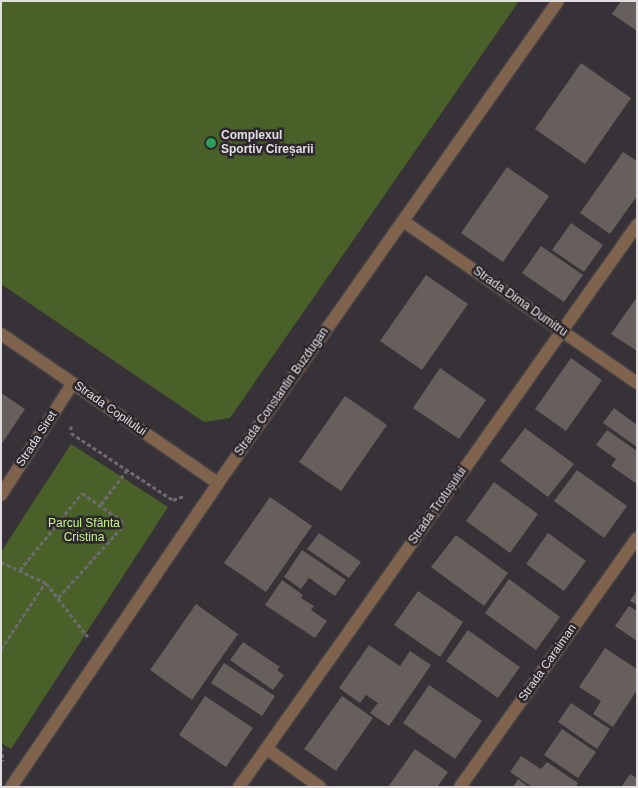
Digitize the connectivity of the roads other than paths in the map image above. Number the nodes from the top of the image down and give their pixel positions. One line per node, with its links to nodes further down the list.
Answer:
1 (558, 1): 2 (street, Strada Constantin Buzdugan)
2 (404, 221): 4 (street, Strada Dima Dumitru); 8 (street, Strada Constantin Buzdugan)
3 (637, 225): 4 (street, Strada Trotușului)
4 (561, 330): 7 (street, Strada Dima Dumitru); 11 (street, Strada Trotușului)
5 (1, 334): 6 (street, Strada Copilului)
6 (73, 383): 8 (street, Strada Copilului); 9 (street, Strada Siret)
7 (637, 384)
8 (218, 483): 12 (street, Strada Constantin Buzdugan)
9 (1, 495)
10 (637, 538): 15 (street, Strada Caraiman)
11 (267, 749): 13 (street, Strada Trotușului); 14 (street)
12 (11, 787)
13 (238, 787)
14 (320, 787)
15 (460, 787)

